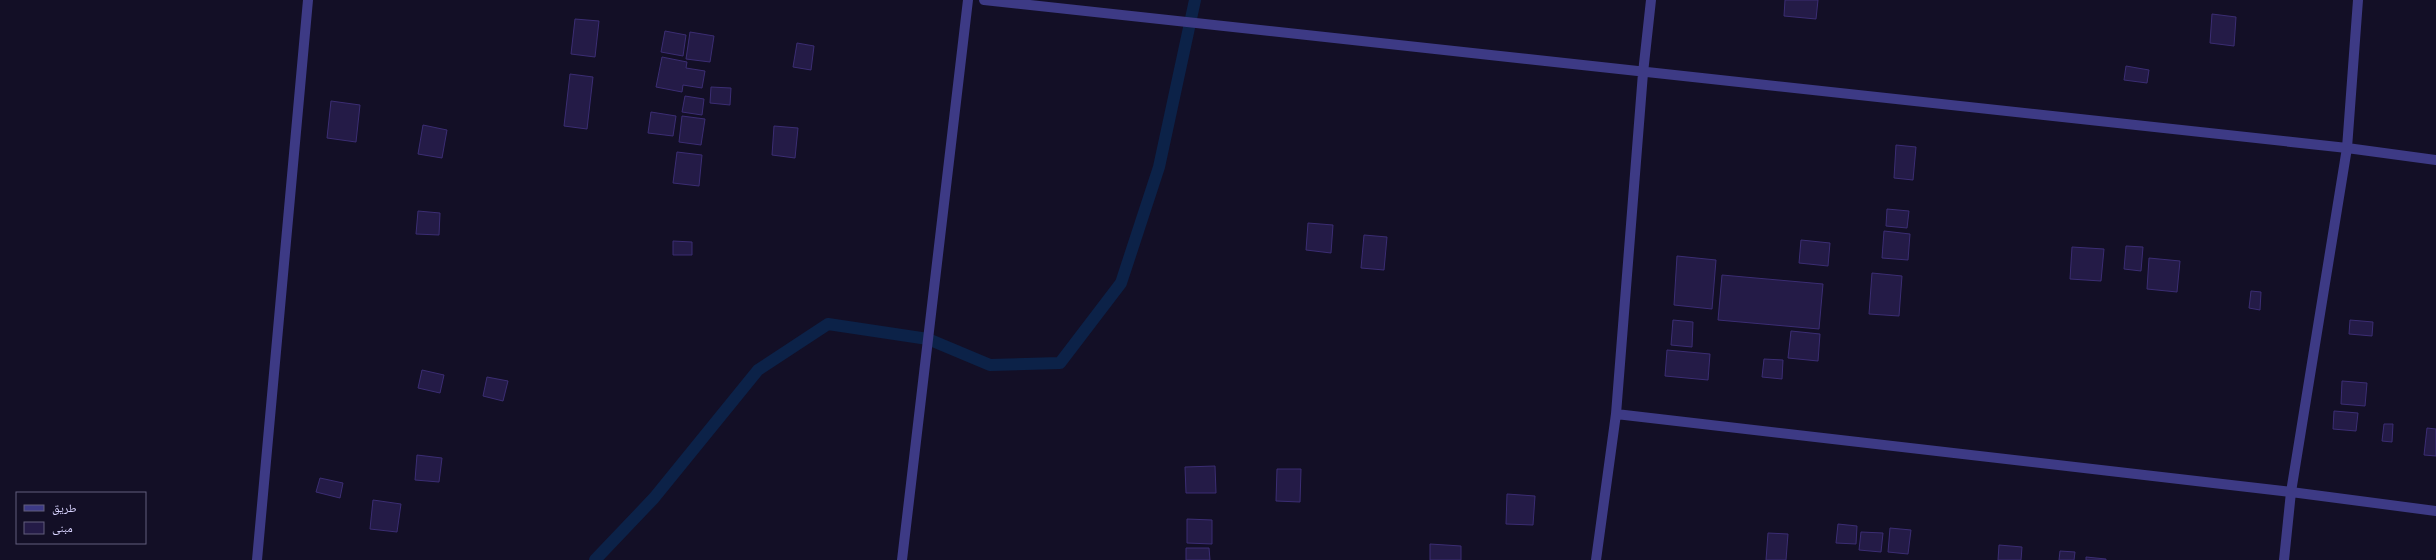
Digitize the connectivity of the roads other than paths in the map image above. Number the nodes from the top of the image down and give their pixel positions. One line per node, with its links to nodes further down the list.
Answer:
1 (308, 0): 12 (street)
2 (968, 0): 13 (street)
3 (984, 0): 6 (street)
4 (1651, 0): 6 (street)
5 (2358, 0): 7 (street)
6 (1643, 72): 7 (street); 9 (street)
7 (2347, 148): 8 (street); 10 (street)
8 (2436, 160)
9 (1616, 414): 10 (street); 14 (street)
10 (2291, 492): 11 (street); 15 (street)
11 (2436, 511)
12 (257, 560)
13 (902, 560)
14 (1596, 560)
15 (2284, 560)

